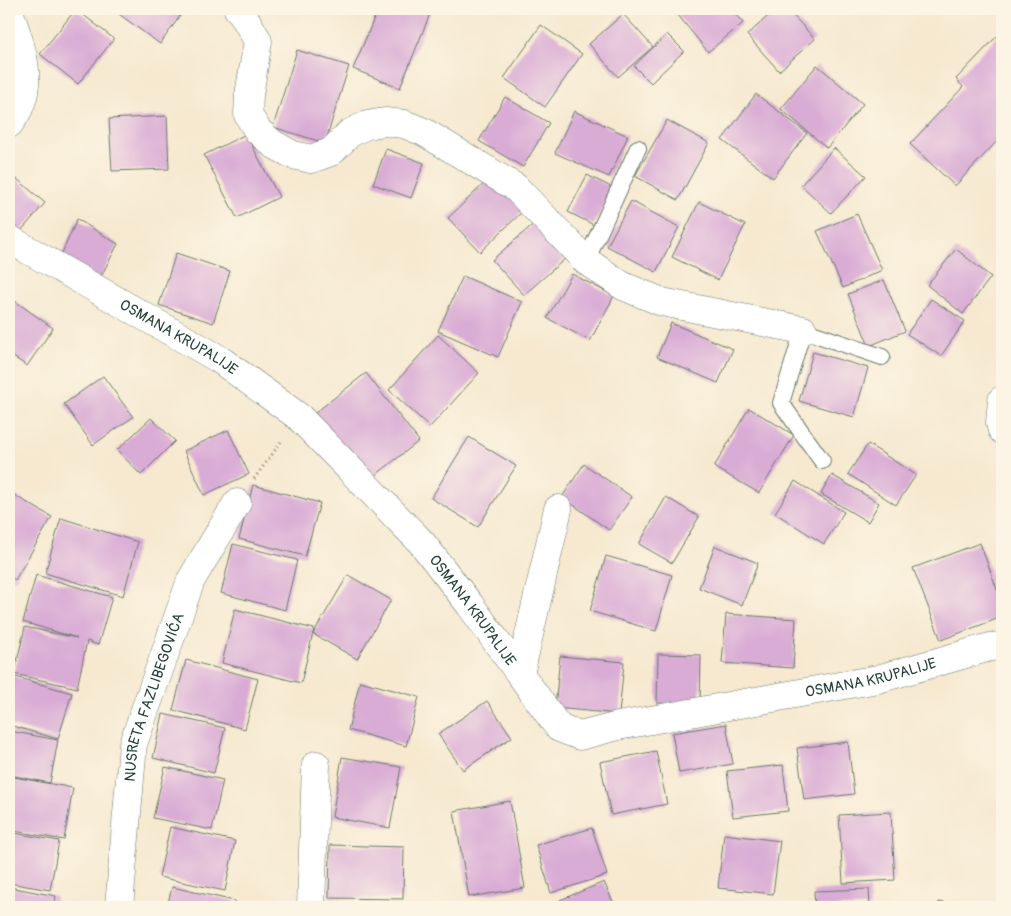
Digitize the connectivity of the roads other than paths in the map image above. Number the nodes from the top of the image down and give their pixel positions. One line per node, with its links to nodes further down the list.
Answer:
1 (238, 9): 6 (street)
2 (9, 10): 3 (street)
3 (9, 124)
4 (638, 148): 6 (lane)
5 (9, 239): 15 (street, OSMANA KRUPALIJE)
6 (586, 261): 7 (street)
7 (803, 330): 8 (lane); 11 (lane)
8 (882, 357)
9 (1002, 400): 10 (street)
10 (1002, 430)
11 (822, 461)
12 (237, 503): 17 (street, NUSRETA FAZLIBEGOVIĆA)
13 (558, 508): 15 (street)
14 (1002, 646): 15 (street, OSMANA KRUPALIJE)
15 (520, 674)
16 (316, 765): 18 (street)
17 (119, 907)
18 (312, 907)

